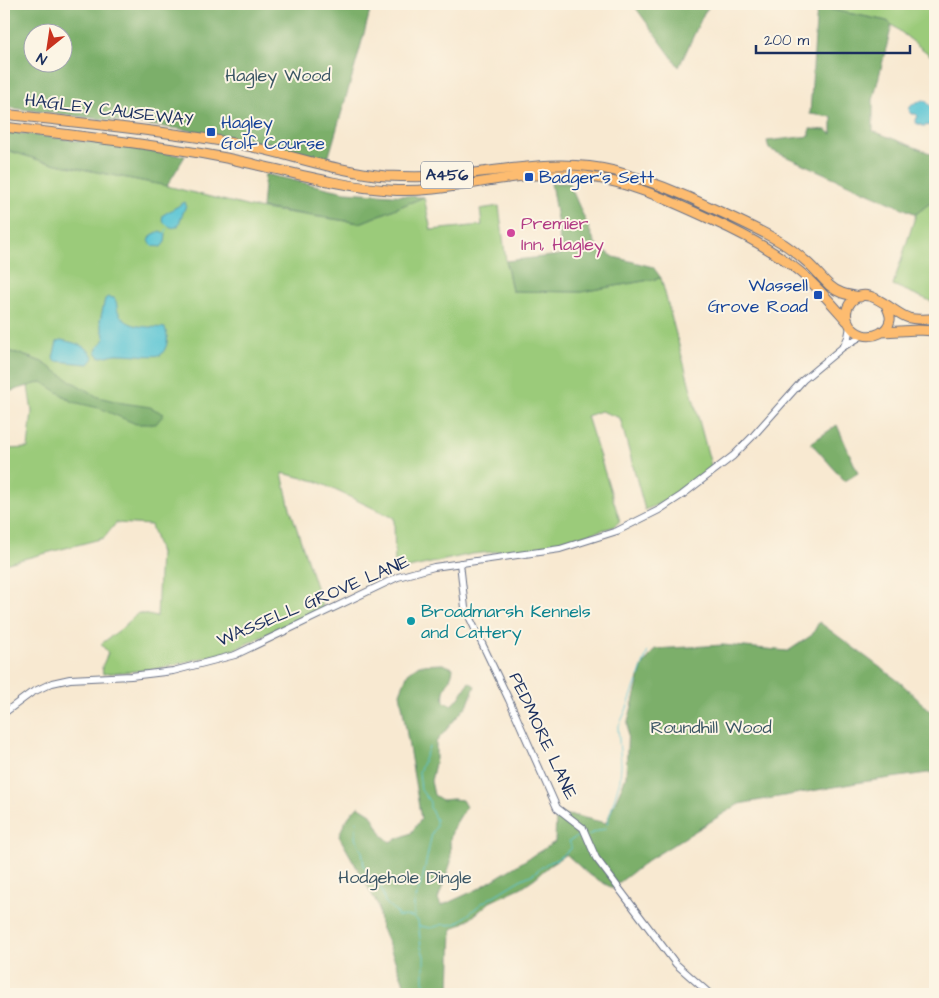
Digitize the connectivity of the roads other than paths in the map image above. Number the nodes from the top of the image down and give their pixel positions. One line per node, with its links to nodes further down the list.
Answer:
1 (4, 114): 3 (highway, HAGLEY CAUSEWAY / A456)
2 (4, 127): 6 (highway, HAGLEY CAUSEWAY / A456)
3 (860, 296): 4 (highway); 6 (highway)
4 (886, 305): 5 (highway); 8 (highway)
5 (935, 320)
6 (848, 323): 9 (highway); 10 (street)
7 (935, 331): 8 (highway)
8 (882, 332): 9 (highway)
9 (863, 335): 10 (street, WASSELL GROVE LANE)
10 (844, 347): 11 (street, WASSELL GROVE LANE)
11 (460, 563): 12 (street, WASSELL GROVE LANE); 13 (street, PEDMORE LANE)
12 (4, 713)
13 (710, 994)

